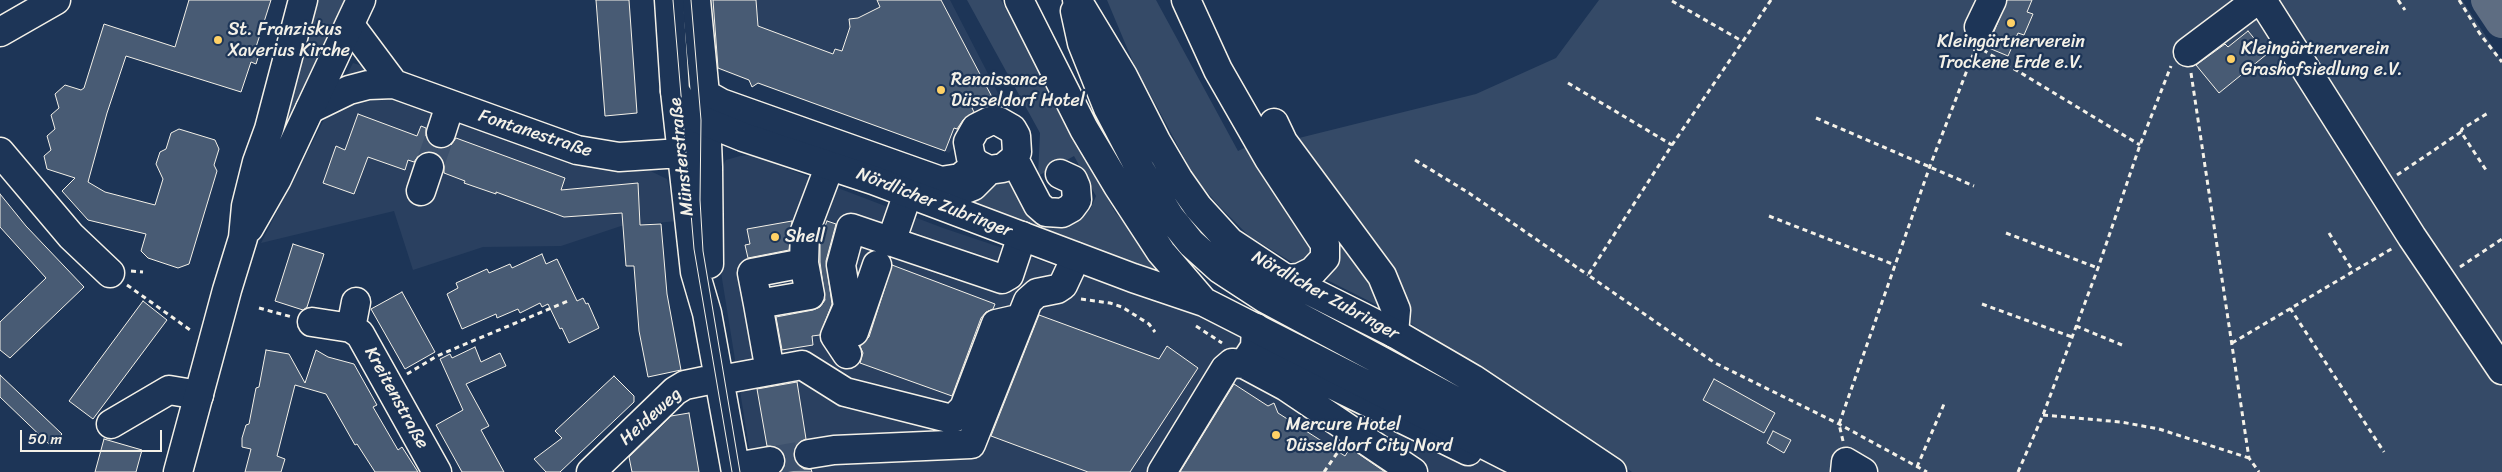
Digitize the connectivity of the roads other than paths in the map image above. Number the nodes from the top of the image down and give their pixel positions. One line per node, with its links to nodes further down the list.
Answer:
1 (56, 0): 14 (main road)
2 (303, 0): 25 (main road)
3 (361, 0): 13 (main road)
4 (696, 0): 20 (main road, Münsterstraße)
5 (1019, 0): 44 (main road, Nördlicher Zubringer)
6 (1076, 0): 17 (main road, Nördlicher Zubringer); 70 (main road)
7 (1099, 0): 17 (main road)
8 (1186, 0): 24 (main road)
9 (1992, 0): 15 (main road)
10 (2257, 0): 16 (main road)
11 (2262, 0): 53 (main road)
12 (675, 1): 19 (main road, Münsterstraße)
13 (350, 25): 18 (main road); 22 (main road)
14 (0, 32)
15 (1978, 38)
16 (2188, 52)
17 (1123, 76): 43 (main road, Nördlicher Zubringer)
18 (394, 84): 21 (main road, Fontanestraße); 22 (main road, Fontanestraße)
19 (675, 91): 23 (main road, Nördlicher Zubringer); 30 (main road, Münsterstraße)
20 (705, 94): 23 (main road, Münsterstraße); 32 (main road)
21 (450, 105): 26 (main road); 30 (main road, Fontanestraße)
22 (310, 109): 28 (main road)
23 (706, 123): 27 (main road, Nördlicher Zubringer); 33 (main road, Münsterstraße)
24 (1262, 126): 43 (main road); 48 (main road)
25 (269, 129): 28 (main road); 38 (main road)
26 (441, 133)
27 (743, 137): 31 (main road, Nördlicher Zubringer); 33 (main road)
28 (295, 140): 38 (main road)
29 (0, 152): 42 (main road)
30 (681, 153): 45 (main road, Münsterstraße)
31 (830, 165): 35 (main road, Nördlicher Zubringer); 52 (main road)
32 (993, 165): 34 (main road); 35 (main road)
33 (708, 167): 45 (main road, Münsterstraße)
34 (1060, 174)
35 (873, 180): 36 (main road, Nördlicher Zubringer)
36 (908, 193): 37 (main road, Nördlicher Zubringer); 39 (main road)
37 (1022, 236): 39 (main road); 40 (main road, Nördlicher Zubringer)
38 (243, 238): 57 (main road)
39 (891, 242): 51 (main road)
40 (1076, 257): 44 (main road, Nördlicher Zubringer); 46 (main road)
41 (877, 265): 51 (main road)
42 (110, 273)
43 (1286, 279): 48 (main road, Nördlicher Zubringer)
44 (1204, 302): 50 (main road, Nördlicher Zubringer)
45 (706, 313): 54 (main road, Münsterstraße)
46 (1022, 316): 55 (main road); 60 (main road)
47 (312, 322): 64 (main road, Kreitenstraße)
48 (1394, 334): 71 (main road, Nördlicher Zubringer)
49 (819, 335): 52 (main road)
50 (1252, 347): 56 (main road); 58 (main road); 66 (main road); 69 (main road, Nördlicher Zubringer)
51 (847, 354): 55 (main road)
52 (768, 360): 54 (main road)
53 (2502, 370)
54 (719, 376): 55 (main road); 62 (main road, Münsterstraße); 65 (main road, Heideweg)
55 (829, 382)
56 (1351, 393): 58 (main road); 68 (main road)
57 (199, 395): 59 (main road); 63 (main road)
58 (1326, 420): 67 (main road)
59 (111, 424)
60 (809, 454)
61 (770, 461): 62 (main road)
62 (735, 470)
63 (178, 472)
64 (437, 472)
65 (591, 472)
66 (1162, 472)
67 (1413, 472)
68 (1509, 472)
69 (1538, 472)
70 (1577, 472)
71 (1612, 472)

